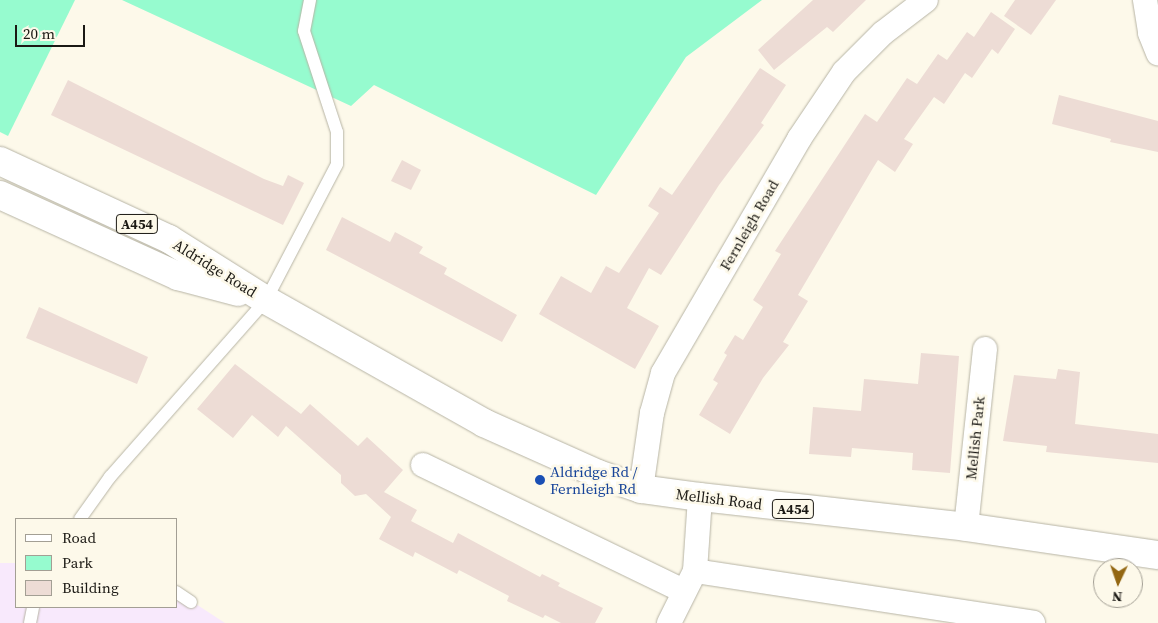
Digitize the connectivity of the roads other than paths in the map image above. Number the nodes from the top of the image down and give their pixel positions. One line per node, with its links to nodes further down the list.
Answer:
1 (310, 0): 7 (lane)
2 (926, 0): 11 (street, Fernleigh Road)
3 (1145, 0): 4 (street)
4 (1158, 53)
5 (0, 161): 7 (main road, Aldridge Road / A454)
6 (0, 195): 7 (main road, Aldridge Road / A454)
7 (266, 300): 9 (main road, Aldridge Road / A454); 13 (lane)
8 (985, 349): 14 (street, Mellish Park)
9 (445, 402): 11 (main road, Mellish Road / A454)
10 (423, 465): 16 (street)
11 (641, 488): 12 (main road, Mellish Road / A454)
12 (700, 498): 14 (main road, Mellish Road / A454); 16 (street)
13 (81, 518)
14 (966, 527): 15 (main road, Mellish Road / A454)
15 (1158, 555)
16 (689, 581): 21 (street); 22 (street)
17 (178, 593): 18 (lane)
18 (192, 602)
19 (33, 608): 20 (lane)
20 (30, 623)
21 (669, 623)
22 (1033, 623)

